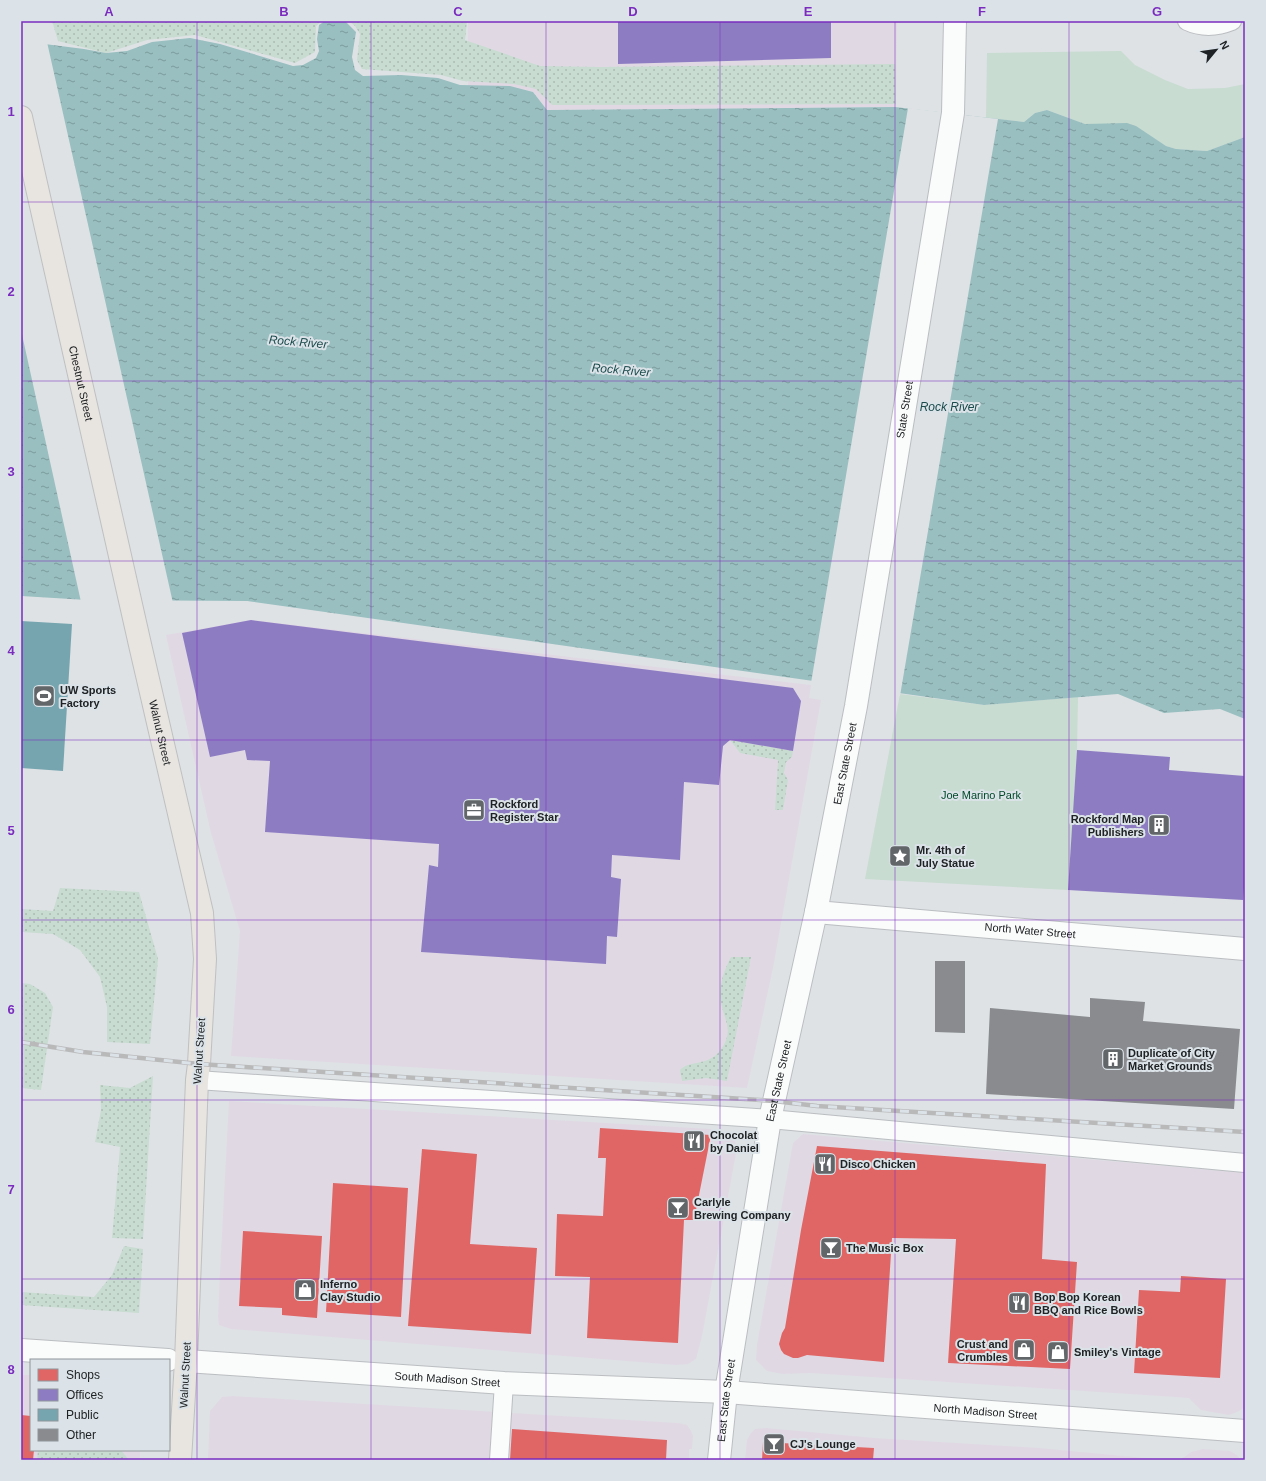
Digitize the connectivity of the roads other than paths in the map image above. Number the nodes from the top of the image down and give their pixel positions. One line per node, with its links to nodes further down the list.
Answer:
1 (955, 21): 6 (street, State Street)
2 (1187, 21): 3 (lane)
3 (1232, 21)
4 (21, 117): 5 (main road, Chestnut Street)
5 (141, 649): 9 (main road, Walnut Street)
6 (856, 706): 7 (street, East State Street)
7 (816, 912): 8 (street, North Water Street); 10 (street, East State Street)
8 (1245, 949)
9 (197, 1080): 10 (lane); 14 (main road, Walnut Street)
10 (770, 1119): 11 (lane); 16 (street, East State Street)
11 (1245, 1163)
12 (21, 1350): 13 (street, South Madison Street)
13 (160, 1359)
14 (175, 1360): 15 (street, South Madison Street); 18 (main road, Walnut Street)
15 (504, 1383): 16 (street, South Madison Street); 19 (lane)
16 (726, 1392): 17 (street, North Madison Street); 20 (street, East State Street)
17 (1245, 1431)
18 (180, 1460)
19 (499, 1460)
20 (719, 1460)

